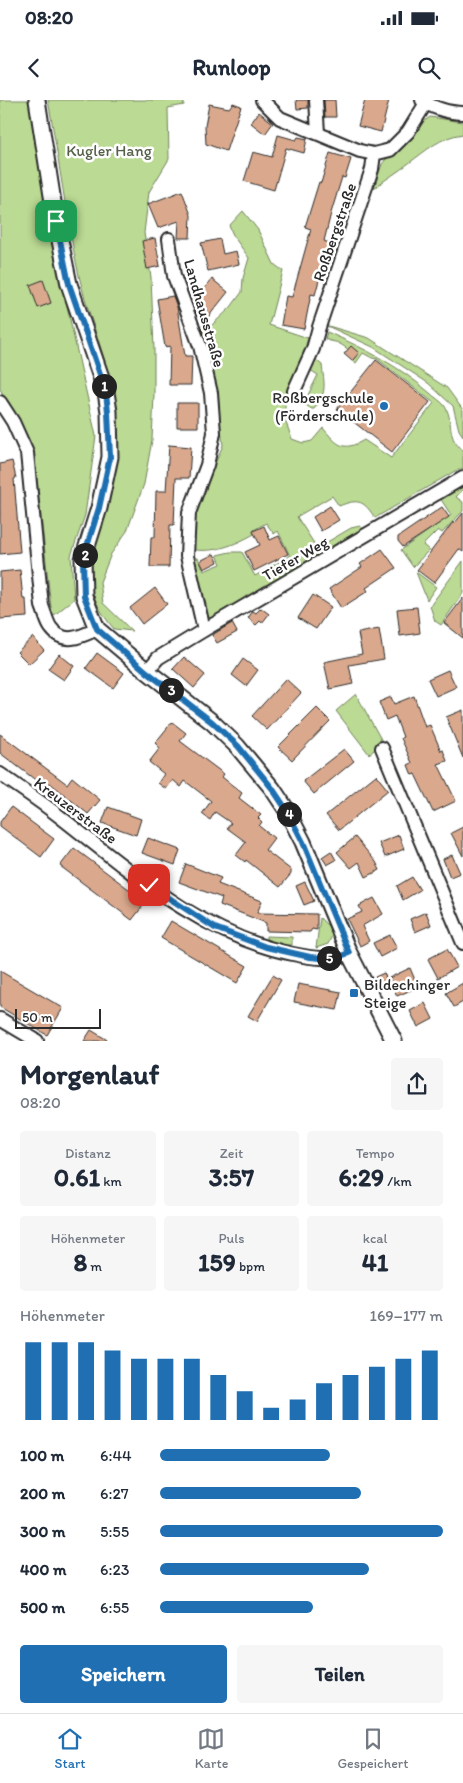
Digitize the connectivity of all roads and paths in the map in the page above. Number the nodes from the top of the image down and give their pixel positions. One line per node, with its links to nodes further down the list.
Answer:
1 (36, 100): 12 (street)
2 (262, 100): 6 (street)
3 (316, 100): 6 (street)
4 (424, 102): 5 (street); 7 (street)
5 (463, 113)
6 (318, 133): 7 (street)
7 (374, 154): 9 (street, Roßbergstraße)
8 (169, 239): 13 (street, Landhausstraße)
9 (294, 391)
10 (0, 402): 12 (street)
11 (463, 478): 13 (street, Tiefer Weg)
12 (97, 629): 14 (street)
13 (204, 630): 14 (street, Tiefer Weg)
14 (147, 672): 18 (street)
15 (382, 748): 17 (street)
16 (0, 774): 18 (street, Kreuzerstraße)
17 (463, 943)
18 (349, 953): 21 (street)
19 (0, 1018): 20 (street)
20 (37, 1040)
21 (394, 1040)

